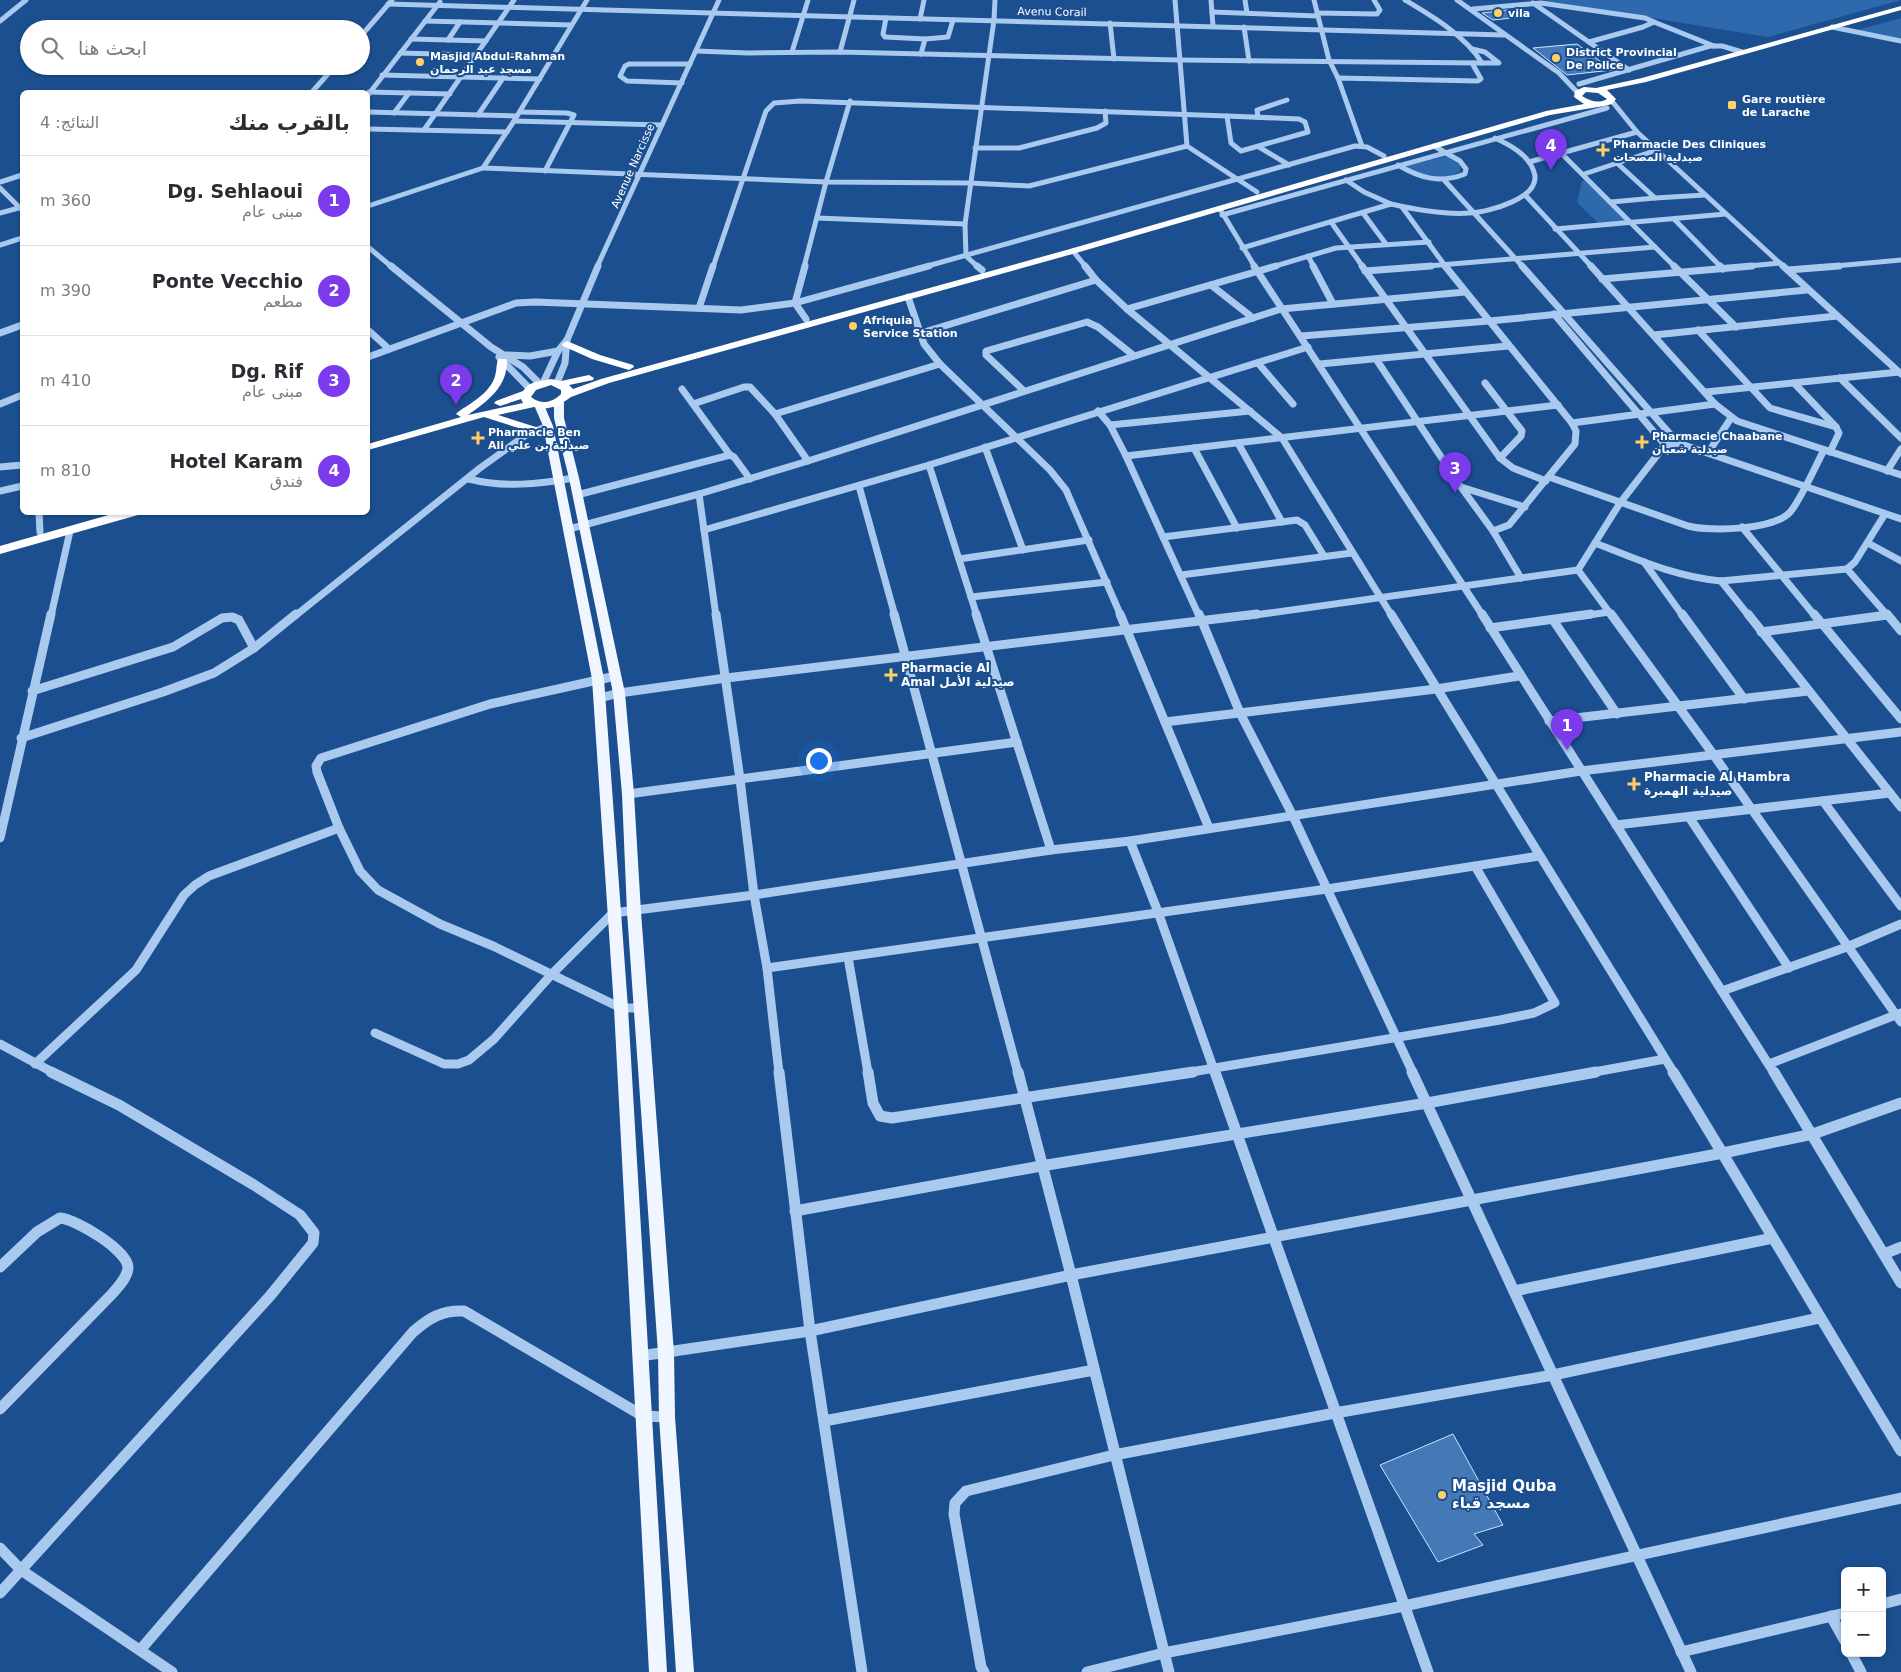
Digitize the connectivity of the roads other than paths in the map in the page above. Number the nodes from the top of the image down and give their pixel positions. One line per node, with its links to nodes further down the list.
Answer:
1 (26, 0): 35 (street)
2 (442, 0): 19 (street)
3 (514, 0): 20 (street)
4 (587, 0): 22 (street)
5 (719, 0): 24 (street, Avenue Narcisse)
6 (808, 0): 29 (street)
7 (854, 0): 30 (street)
8 (924, 0): 32 (street)
9 (995, 0): 34 (street)
10 (1175, 0): 43 (street)
11 (1211, 0): 25 (street)
12 (1245, 0): 26 (street)
13 (1314, 0): 28 (street)
14 (1374, 0): 28 (street)
15 (1405, 0): 48 (street)
16 (1458, 0): 23 (street)
17 (390, 2): 19 (street, Avenu Corail); 41 (street)
18 (1533, 3): 23 (street); 38 (street); 55 (street)
19 (437, 6): 20 (street, Avenu Corail); 36 (street)
20 (509, 8): 22 (street, Avenu Corail); 40 (street)
21 (1901, 8): 47 (highway)
22 (581, 9): 24 (street, Avenu Corail); 42 (street)
23 (1472, 9): 49 (street)
24 (713, 12): 29 (street, Avenu Corail); 58 (street, Avenue Narcisse)
25 (1212, 12): 26 (street); 44 (street)
26 (1247, 13): 28 (street)
27 (1901, 13): 47 (highway)
28 (1317, 14): 46 (street)
29 (803, 15): 30 (street, Avenu Corail); 59 (street)
30 (849, 17): 31 (street, Avenu Corail); 60 (street)
31 (886, 18): 32 (street, Avenu Corail); 50 (street)
32 (920, 19): 33 (street, Avenu Corail)
33 (953, 20): 34 (street, Avenu Corail); 50 (street)
34 (994, 20): 39 (street, Avenu Corail); 65 (street)
35 (0, 21)
36 (425, 21): 37 (street); 51 (street)
37 (460, 22): 40 (street); 52 (street)
38 (1654, 22): 55 (street); 56 (street)
39 (1110, 23): 43 (street, Avenu Corail); 67 (street)
40 (498, 24): 42 (street); 53 (street)
41 (370, 25)
42 (571, 25): 66 (street)
43 (1177, 25): 44 (street, Avenu Corail); 68 (street)
44 (1213, 26): 45 (street, Avenu Corail)
45 (1244, 27): 46 (street, Avenu Corail); 70 (street)
46 (1321, 28): 48 (street, Avenu Corail); 69 (street)
47 (1836, 29): 54 (street); 61 (highway); 75 (highway)
48 (1451, 33): 49 (street, Avenu Corail); 57 (street)
49 (1504, 35): 81 (street)
50 (925, 38): 63 (street)
51 (411, 39): 52 (street); 62 (street)
52 (448, 40): 53 (street)
53 (486, 41): 64 (street)
54 (1901, 41)
55 (1589, 42): 74 (street)
56 (1714, 46): 61 (street); 74 (street)
57 (1472, 50): 72 (street); 72 (street)
58 (696, 51): 59 (street); 73 (street, Avenue Narcisse)
59 (792, 52): 60 (street)
60 (840, 52): 63 (street)
61 (1742, 52): 75 (highway)
62 (400, 53): 64 (street); 77 (street)
63 (921, 54): 65 (street)
64 (476, 56): 66 (street); 78 (street)
65 (989, 56): 67 (street); 94 (street)
66 (552, 57): 82 (street)
67 (1114, 59): 68 (street)
68 (1179, 60): 70 (street); 99 (street)
69 (1329, 60): 70 (street); 71 (street); 80 (street)
70 (1249, 61)
71 (1472, 63): 72 (street); 80 (street)
72 (1482, 63)
73 (690, 64): 83 (street, Avenue Narcisse); 83 (street)
74 (1629, 70): 87 (street)
75 (1690, 70): 86 (highway); 93 (highway)
76 (327, 75): 84 (street)
77 (382, 75): 78 (street); 85 (street)
78 (462, 76): 79 (street); 90 (street)
79 (503, 78): 82 (street); 100 (street)
80 (1338, 78): 114 (street)
81 (1565, 78): 87 (street); 87 (street)
82 (540, 79): 101 (street)
83 (682, 83): 106 (street, Avenue Narcisse)
84 (314, 90)
85 (370, 90)
86 (1595, 90): 87 (highway); 93 (highway)
87 (1578, 91): 93 (highway); 121 (highway)
88 (370, 93): 89 (street)
89 (409, 93): 90 (street); 96 (street)
90 (450, 94): 98 (street)
91 (1287, 100): 103 (street)
92 (850, 102): 94 (street); 132 (street); 136 (street)
93 (1605, 103): 105 (street); 105 (street); 110 (highway); 112 (street)
94 (981, 107): 97 (street); 117 (street)
95 (370, 112): 96 (street)
96 (394, 112): 98 (street)
97 (1105, 112): 99 (street); 117 (street)
98 (436, 114): 100 (street); 108 (street)
99 (1186, 114): 102 (street); 113 (street)
100 (478, 115): 101 (street)
101 (517, 116): 104 (street); 104 (street); 109 (street)
102 (1227, 116): 103 (street); 116 (street)
103 (1258, 117): 116 (street)
104 (570, 123): 106 (street); 127 (street)
105 (1630, 123): 111 (street)
106 (662, 125): 128 (street, Avenue Narcisse)
107 (370, 129): 108 (street)
108 (424, 130): 109 (street)
109 (507, 132): 126 (street)
110 (1483, 132): 112 (street); 115 (highway)
111 (1637, 132): 118 (street); 120 (street)
112 (1495, 138): 119 (street); 122 (street)
113 (1187, 146): 133 (street); 138 (street)
114 (1362, 146): 121 (street); 124 (street)
115 (1434, 146): 119 (street); 121 (highway)
116 (1259, 147): 124 (street)
117 (975, 148): 138 (street)
118 (1657, 150): 123 (street); 142 (street)
119 (1447, 153): 125 (street); 134 (street)
120 (1561, 153): 122 (street); 130 (street)
121 (1387, 158): 125 (street); 129 (highway); 140 (highway)
122 (1529, 162): 141 (street)
123 (1617, 163): 130 (street); 143 (street)
124 (1289, 165): 133 (street)
125 (1400, 166): 134 (street); 137 (street)
126 (483, 168): 127 (street); 146 (street)
127 (545, 171): 128 (street)
128 (640, 174): 132 (street); 191 (street, Avenue Narcisse)
129 (1337, 174): 137 (street); 150 (highway)
130 (1584, 174): 144 (street)
131 (20, 176): 135 (street)
132 (743, 178): 136 (street); 195 (street)
133 (1237, 180): 140 (street); 171 (street)
134 (1445, 180): 153 (street)
135 (0, 182)
136 (826, 182): 138 (street); 155 (street)
137 (1348, 182): 145 (street); 150 (street)
138 (970, 183): 159 (street)
139 (0, 188): 147 (street)
140 (1257, 192): 178 (highway)
141 (1525, 195): 153 (street); 160 (street)
142 (1705, 195): 143 (street); 154 (street)
143 (1655, 198): 144 (street)
144 (1611, 202): 158 (street)
145 (1391, 204): 148 (street); 152 (street)
146 (370, 205)
147 (20, 206)
148 (1402, 207): 153 (street); 162 (street)
149 (20, 208): 151 (street)
150 (1221, 212): 167 (street); 169 (highway)
151 (0, 213)
152 (1363, 213): 157 (street); 163 (street)
153 (1472, 213): 173 (street)
154 (1726, 214): 156 (street); 175 (street)
155 (817, 218): 159 (street); 192 (street)
156 (1674, 219): 158 (street); 177 (street)
157 (1331, 222): 165 (street); 167 (street)
158 (1632, 222): 160 (street); 166 (street)
159 (965, 224): 171 (street)
160 (1555, 229): 170 (street)
161 (20, 239): 164 (street)
162 (1429, 242): 163 (street); 176 (street)
163 (1386, 244): 165 (street)
164 (0, 245)
165 (1347, 246): 172 (street); 181 (street)
166 (1656, 247): 170 (street); 182 (street)
167 (1242, 248): 180 (street)
168 (370, 249): 204 (street)
169 (1073, 251): 183 (street); 188 (highway)
170 (1580, 254): 173 (street); 184 (street)
171 (966, 256): 178 (street); 192 (street)
172 (1308, 256): 180 (street); 193 (street)
173 (1517, 260): 176 (street); 198 (street)
174 (1901, 260): 179 (street)
175 (1780, 264): 177 (street); 179 (street)
176 (1445, 265): 181 (street); 187 (street)
177 (1723, 269): 182 (street)
178 (982, 270): 202 (highway)
179 (1788, 270): 186 (street)
180 (1258, 271): 185 (street); 197 (street)
181 (1365, 272): 189 (street)
182 (1681, 272): 184 (street); 190 (street)
183 (1096, 280): 196 (street); 211 (street)
184 (1602, 280): 194 (street)
185 (1211, 285): 196 (street); 201 (street)
186 (1807, 290): 190 (street); 200 (street)
187 (1465, 292): 189 (street); 203 (street)
188 (908, 297): 211 (street); 242 (highway)
189 (1385, 299): 193 (street); 207 (street)
190 (1708, 299): 194 (street); 206 (street)
191 (581, 303): 195 (street); 204 (street); 214 (street, Avenue Narcisse)
192 (795, 303): 195 (street); 202 (street)
193 (1333, 304): 197 (street)
194 (1628, 307): 198 (street); 212 (street)
195 (699, 308)
196 (1127, 309): 215 (street)
197 (1281, 309): 201 (street); 213 (street)
198 (1564, 312): 199 (street); 253 (street)
199 (1554, 314): 203 (street); 258 (street)
200 (1837, 316): 206 (street); 230 (street)
201 (1253, 318): 215 (street)
202 (806, 319): 229 (highway)
203 (1489, 321): 207 (street); 216 (street)
204 (461, 322): 217 (street); 219 (street)
205 (20, 326): 210 (street)
206 (1736, 327): 208 (street)
207 (1406, 328): 213 (street); 221 (street)
208 (1698, 330): 212 (street); 237 (street)
209 (370, 332): 219 (street)
210 (0, 333)
211 (921, 333): 227 (street)
212 (1654, 335): 240 (street)
213 (1301, 336): 218 (street)
214 (567, 342): 220 (street, Avenue Narcisse); 229 (highway); 235 (street, Avenue Narcisse)
215 (1169, 344): 222 (street); 231 (street)
216 (1508, 346): 221 (street); 249 (street)
217 (491, 347): 224 (street)
218 (1308, 347): 226 (street); 228 (street)
219 (389, 349): 223 (street)
220 (558, 351): 224 (street); 236 (street, Avenue Narcisse)
221 (1424, 354): 225 (street); 257 (street)
222 (1133, 355): 239 (street); 239 (street)
223 (370, 356)
224 (502, 358): 236 (street); 236 (street); 254 (highway)
225 (1376, 359): 228 (street); 260 (street)
226 (1258, 362): 231 (street); 246 (street)
227 (940, 364): 245 (street); 256 (street)
228 (1320, 364): 263 (street)
229 (629, 367): 235 (highway)
230 (1900, 373): 232 (street)
231 (1209, 378): 251 (street); 252 (street)
232 (1840, 378): 234 (street); 268 (street)
233 (1486, 383): 250 (street)
234 (1794, 383): 237 (street); 264 (street)
235 (559, 384): 236 (highway); 242 (highway)
236 (535, 387): 248 (highway); 254 (highway)
237 (1752, 387): 240 (street); 264 (street)
238 (682, 389): 244 (street)
239 (1023, 390): 245 (street)
240 (1706, 392): 247 (street)
241 (20, 396): 243 (street)
242 (563, 399): 248 (highway); 288 (main road)
243 (0, 404)
244 (693, 404): 256 (street); 279 (street)
245 (981, 404): 266 (street); 282 (street)
246 (1293, 404)
247 (1715, 404): 253 (street); 259 (street)
248 (536, 405): 255 (highway); 265 (main road)
249 (1558, 405): 250 (street); 261 (street)
250 (1507, 410): 257 (street); 281 (street)
251 (1098, 411): 262 (street); 266 (street)
252 (1250, 411): 262 (street); 267 (street)
253 (1652, 413): 258 (street); 271 (street)
254 (462, 414): 269 (highway)
255 (484, 414): 265 (highway); 273 (highway)
256 (775, 414): 282 (street)
257 (1470, 414): 260 (street); 281 (street)
258 (1640, 415): 261 (street); 272 (street)
259 (1731, 418): 277 (street); 278 (street)
260 (1416, 419): 263 (street); 295 (street)
261 (1572, 423): 291 (street)
262 (1110, 426): 280 (street)
263 (1358, 427): 267 (street); 334 (street)
264 (1836, 427): 277 (street)
265 (542, 428): 289 (street); 292 (main road)
266 (1015, 438): 274 (street); 316 (street)
267 (1282, 438): 270 (street); 322 (street)
268 (1901, 438)
269 (370, 439)
270 (1238, 443): 275 (street); 307 (street)
271 (1678, 443): 272 (street); 278 (street)
272 (1665, 445): 300 (street)
273 (370, 446)
274 (985, 447): 284 (street); 321 (street)
275 (1194, 448): 280 (street); 309 (street)
276 (1901, 449): 286 (street)
277 (1827, 451): 286 (street); 296 (street)
278 (1708, 453): 296 (street)
279 (730, 455): 290 (street); 299 (street)
280 (1126, 456): 315 (street)
281 (1500, 458): 291 (street)
282 (808, 461): 290 (street)
283 (20, 465): 285 (street)
284 (929, 465): 294 (street); 324 (street)
285 (0, 467)
286 (1887, 471): 287 (street)
287 (1901, 474)
288 (574, 478): 292 (street); 299 (main road)
289 (469, 479): 292 (street); 347 (street)
290 (750, 479): 298 (street)
291 (1547, 479): 300 (street); 301 (street)
292 (558, 481): 308 (main road)
293 (20, 486): 297 (street)
294 (859, 486): 311 (street); 348 (street)
295 (1460, 486): 301 (street); 313 (street)
296 (1805, 486): 302 (street); 310 (street)
297 (0, 491)
298 (699, 494): 308 (street); 311 (street)
299 (577, 495): 308 (main road)
300 (1620, 503): 310 (street); 318 (street)
301 (1525, 507): 313 (street)
302 (1885, 514): 306 (street); 319 (street)
303 (39, 515): 314 (street)
304 (99, 515): 314 (highway)
305 (124, 515): 312 (highway)
306 (1901, 519)
307 (1282, 522): 309 (street); 323 (street)
308 (576, 527): 349 (main road); 352 (main road)
309 (1236, 528): 315 (street)
310 (1742, 528): 329 (street)
311 (704, 530): 351 (street)
312 (70, 531): 320 (highway); 353 (street)
313 (1493, 531): 331 (street)
314 (40, 532): 317 (highway)
315 (1164, 537): 330 (street)
316 (1089, 540): 321 (street); 333 (street)
317 (0, 543)
318 (1595, 543): 325 (street); 328 (street)
319 (1868, 543): 326 (street); 327 (street)
320 (0, 550)
321 (1023, 550): 324 (street)
322 (1352, 553): 323 (street); 335 (street)
323 (1324, 556): 330 (street)
324 (958, 559): 336 (street)
325 (1644, 562): 332 (street); 358 (street)
326 (1901, 562)
327 (1847, 569): 329 (street); 338 (street)
328 (1578, 570): 331 (street); 337 (street)
329 (1781, 574): 332 (street); 341 (street)
330 (1181, 575): 340 (street)
331 (1521, 578): 334 (street)
332 (1721, 581): 345 (street)
333 (1107, 582): 336 (street); 343 (street)
334 (1463, 586): 335 (street); 342 (street)
335 (1379, 596): 340 (street); 354 (street)
336 (971, 597): 346 (street)
337 (1609, 612): 339 (street); 359 (street)
338 (1887, 615): 341 (street); 344 (street)
339 (1553, 620): 342 (street); 361 (street)
340 (1202, 622): 343 (street); 360 (street)
341 (1822, 624): 345 (street); 362 (street)
342 (1490, 628): 350 (street)
343 (1127, 630): 346 (street); 364 (street)
344 (1901, 631)
345 (1761, 632): 355 (street)
346 (986, 647): 348 (street); 368 (street)
347 (254, 648): 353 (street); 366 (street)
348 (905, 657): 351 (street); 369 (street)
349 (616, 676): 352 (street); 356 (main road)
350 (1520, 676): 354 (street); 363 (street)
351 (726, 678): 356 (street); 372 (street)
352 (598, 679): 357 (main road); 383 (street)
353 (32, 690): 366 (street)
354 (1436, 690): 360 (street); 373 (street)
355 (1808, 691): 358 (street); 367 (street)
356 (619, 693): 357 (street); 375 (main road)
357 (600, 698): 396 (main road)
358 (1744, 699): 359 (street)
359 (1678, 707): 361 (street); 370 (street)
360 (1240, 713): 364 (street); 379 (street)
361 (1617, 714): 363 (street)
362 (1901, 719)
363 (1549, 721): 371 (street)
364 (1165, 722): 384 (street)
365 (1901, 732): 367 (street)
366 (21, 738): 381 (street)
367 (1848, 738): 370 (street); 374 (street)
368 (1017, 742): 369 (street); 387 (street)
369 (932, 754): 372 (street); 389 (street)
370 (1713, 754): 371 (street); 378 (street)
371 (1581, 772): 373 (street); 382 (street)
372 (740, 780): 375 (street); 392 (street)
373 (1494, 784): 379 (street); 388 (street)
374 (1890, 793): 376 (street); 377 (street)
375 (628, 794): 394 (main road)
376 (1823, 801): 378 (street); 393 (street)
377 (1901, 807)
378 (1752, 810): 380 (street); 399 (street)
379 (1293, 816): 384 (street); 391 (street)
380 (1689, 817): 382 (street); 402 (street)
381 (2, 825): 385 (street)
382 (1616, 825): 404 (street)
383 (339, 828): 403 (street); 412 (street)
384 (1209, 828): 386 (street)
385 (0, 838)
386 (1130, 840): 387 (street); 395 (street)
387 (1051, 850): 389 (street)
388 (1539, 856): 390 (street); 411 (street)
389 (962, 865): 392 (street); 398 (street)
390 (1475, 866): 391 (street); 409 (street)
391 (1326, 889): 395 (street); 409 (street)
392 (754, 895): 394 (street); 401 (street)
393 (1901, 906)
394 (634, 912): 396 (street); 406 (main road)
395 (1158, 912): 398 (street); 414 (street)
396 (613, 913): 403 (street); 405 (main road)
397 (1901, 924): 399 (street)
398 (983, 938): 400 (street); 415 (street)
399 (1847, 946): 402 (street); 407 (street)
400 (848, 957): 401 (street); 415 (street)
401 (767, 968): 423 (street)
402 (1789, 968): 404 (street)
403 (551, 975): 405 (street); 408 (street)
404 (1722, 991): 413 (street)
405 (621, 1008): 406 (street); 435 (main road)
406 (642, 1008): 434 (main road)
407 (1899, 1016): 413 (street)
408 (375, 1032)
409 (1396, 1037): 414 (street); 416 (street)
410 (0, 1044): 412 (street)
411 (1665, 1060): 416 (street); 420 (street)
412 (35, 1064): 448 (street)
413 (1769, 1064): 418 (street)
414 (1212, 1067): 415 (street); 419 (street)
415 (1024, 1099): 421 (street)
416 (1426, 1103): 419 (street); 422 (street)
417 (1901, 1103): 418 (street)
418 (1813, 1134): 420 (street); 427 (street)
419 (1236, 1135): 421 (street); 424 (street)
420 (1723, 1153): 422 (street); 425 (street)
421 (1042, 1166): 423 (street); 429 (street)
422 (1471, 1200): 424 (street); 431 (street)
423 (795, 1211): 433 (street)
424 (1273, 1236): 429 (street); 439 (street)
425 (1773, 1238): 431 (street); 432 (street)
426 (1901, 1247): 427 (street)
427 (1884, 1254): 430 (street)
428 (0, 1267): 438 (street)
429 (1071, 1274): 433 (street); 436 (street)
430 (1901, 1283)
431 (1514, 1291): 437 (street)
432 (1819, 1318): 437 (street); 443 (street)
433 (810, 1331): 434 (street); 442 (street)
434 (666, 1353): 435 (street); 441 (main road)
435 (640, 1356): 440 (main road)
436 (1094, 1370): 442 (street); 444 (street)
437 (1553, 1375): 439 (street); 447 (street)
438 (0, 1409)
439 (1335, 1413): 444 (street); 452 (street)
440 (643, 1416): 441 (street); 456 (street); 461 (main road)
441 (667, 1417): 462 (main road)
442 (824, 1421): 463 (street)
443 (1901, 1451)
444 (1114, 1455): 458 (street); 464 (street)
445 (1901, 1498): 447 (street)
446 (0, 1548): 448 (street)
447 (1637, 1556): 452 (street); 457 (street)
448 (21, 1570): 449 (street); 456 (street)
449 (0, 1593)
450 (1901, 1600): 451 (street)
451 (1886, 1603)
452 (1404, 1606): 458 (street); 467 (street)
453 (1841, 1614): 454 (street)
454 (1831, 1616): 455 (street); 457 (street)
455 (1841, 1634)
456 (140, 1649): 460 (street)
457 (1681, 1652): 468 (street)
458 (1164, 1653): 465 (street); 466 (street)
459 (1853, 1657): 469 (street)
460 (172, 1672)
461 (658, 1672)
462 (685, 1672)
463 (862, 1672)
464 (984, 1672)
465 (1086, 1672)
466 (1169, 1672)
467 (1428, 1672)
468 (1691, 1672)
469 (1861, 1672)

